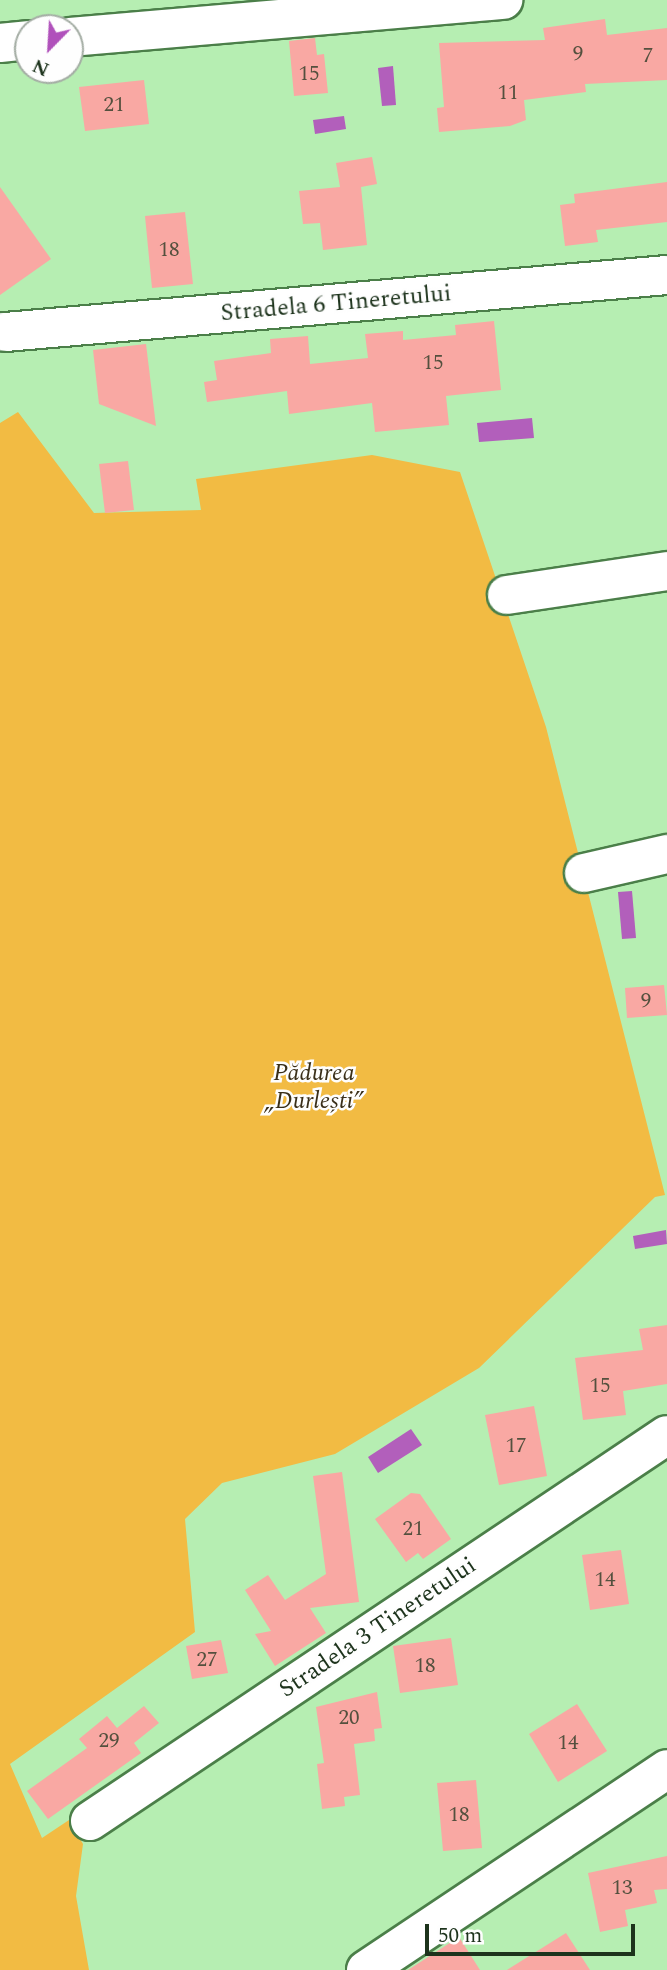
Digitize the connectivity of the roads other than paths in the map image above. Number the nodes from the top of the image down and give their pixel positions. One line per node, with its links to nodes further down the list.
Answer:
1 (503, 0): 2 (street)
2 (84, 36)
3 (667, 275): 4 (street, Stradela 6 Tineretului)
4 (5, 332)
5 (667, 572): 6 (street)
6 (507, 594)
7 (667, 854): 8 (street)
8 (584, 873)
9 (667, 1435): 11 (street, Stradela 3 Tineretului)
10 (667, 1769): 12 (street)
11 (90, 1821)
12 (366, 1970)

